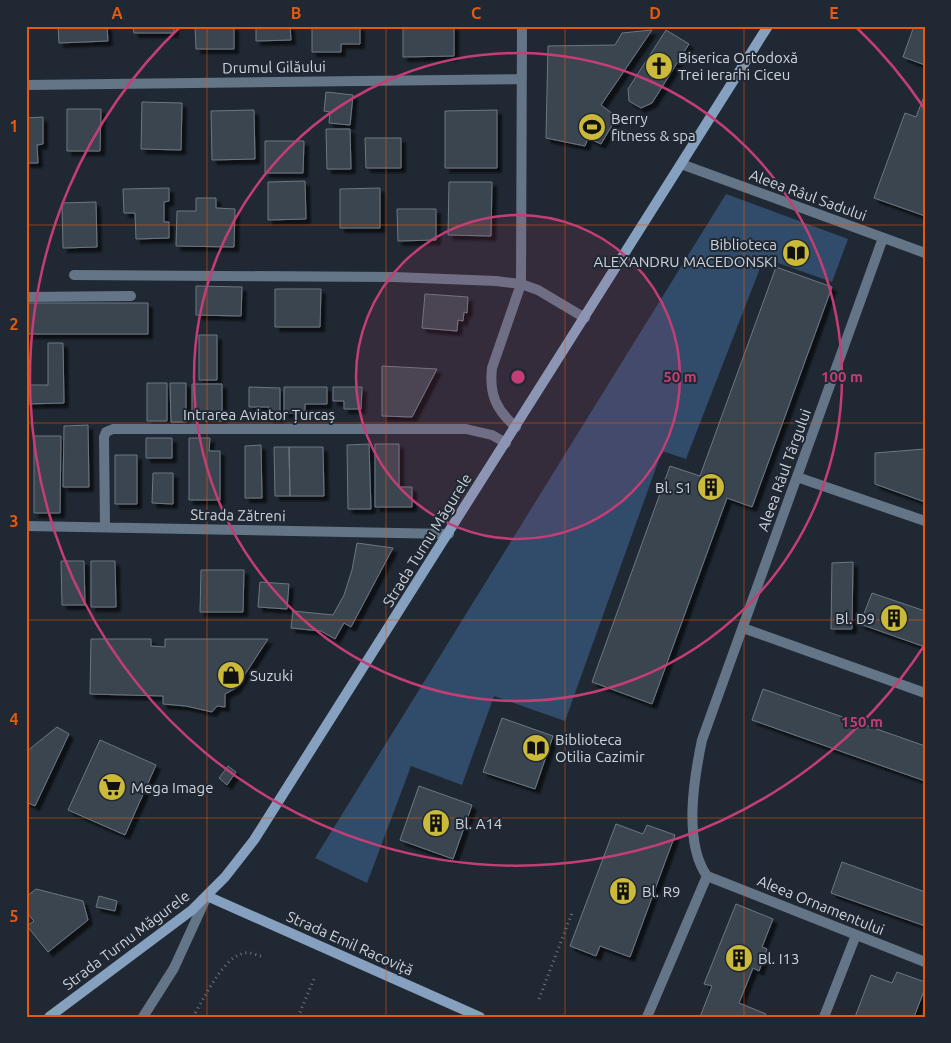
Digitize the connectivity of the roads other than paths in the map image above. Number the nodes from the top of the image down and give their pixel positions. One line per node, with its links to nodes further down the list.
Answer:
1 (522, 26): 3 (street)
2 (768, 26): 5 (main road, Strada Turnu Măgurele)
3 (522, 78): 4 (street, Drumul Gilăului); 9 (street)
4 (26, 85)
5 (681, 164): 6 (street, Aleea Râul Sadului); 12 (main road, Strada Turnu Măgurele)
6 (883, 238): 7 (street, Aleea Râul Sadului); 15 (street, Aleea Râul Târgului)
7 (925, 252)
8 (74, 275): 9 (street)
9 (521, 284): 12 (street); 13 (street)
10 (131, 296): 11 (street)
11 (26, 297)
12 (585, 318): 13 (main road, Strada Turnu Măgurele)
13 (516, 427): 14 (main road, Strada Turnu Măgurele)
14 (506, 443): 18 (street, Intrarea Aviator Țurcaș); 19 (main road, Strada Turnu Măgurele)
15 (797, 477): 16 (street); 20 (street, Aleea Râul Târgului)
16 (925, 521)
17 (26, 526): 18 (street, Strada Zătreni)
18 (105, 527): 19 (street, Strada Zătreni)
19 (448, 534): 23 (main road, Strada Turnu Măgurele)
20 (742, 628): 21 (street); 22 (street, Aleea Râul Târgului)
21 (925, 694)
22 (707, 876): 24 (street, Aleea Ornamentului); 29 (street)
23 (207, 896): 26 (main road, Strada Turnu Măgurele); 27 (street); 28 (main road, Strada Emil Racoviță)
24 (856, 935): 25 (street, Aleea Ornamentului); 30 (street)
25 (925, 962)
26 (49, 1017)
27 (143, 1017)
28 (480, 1017)
29 (647, 1017)
30 (824, 1017)

